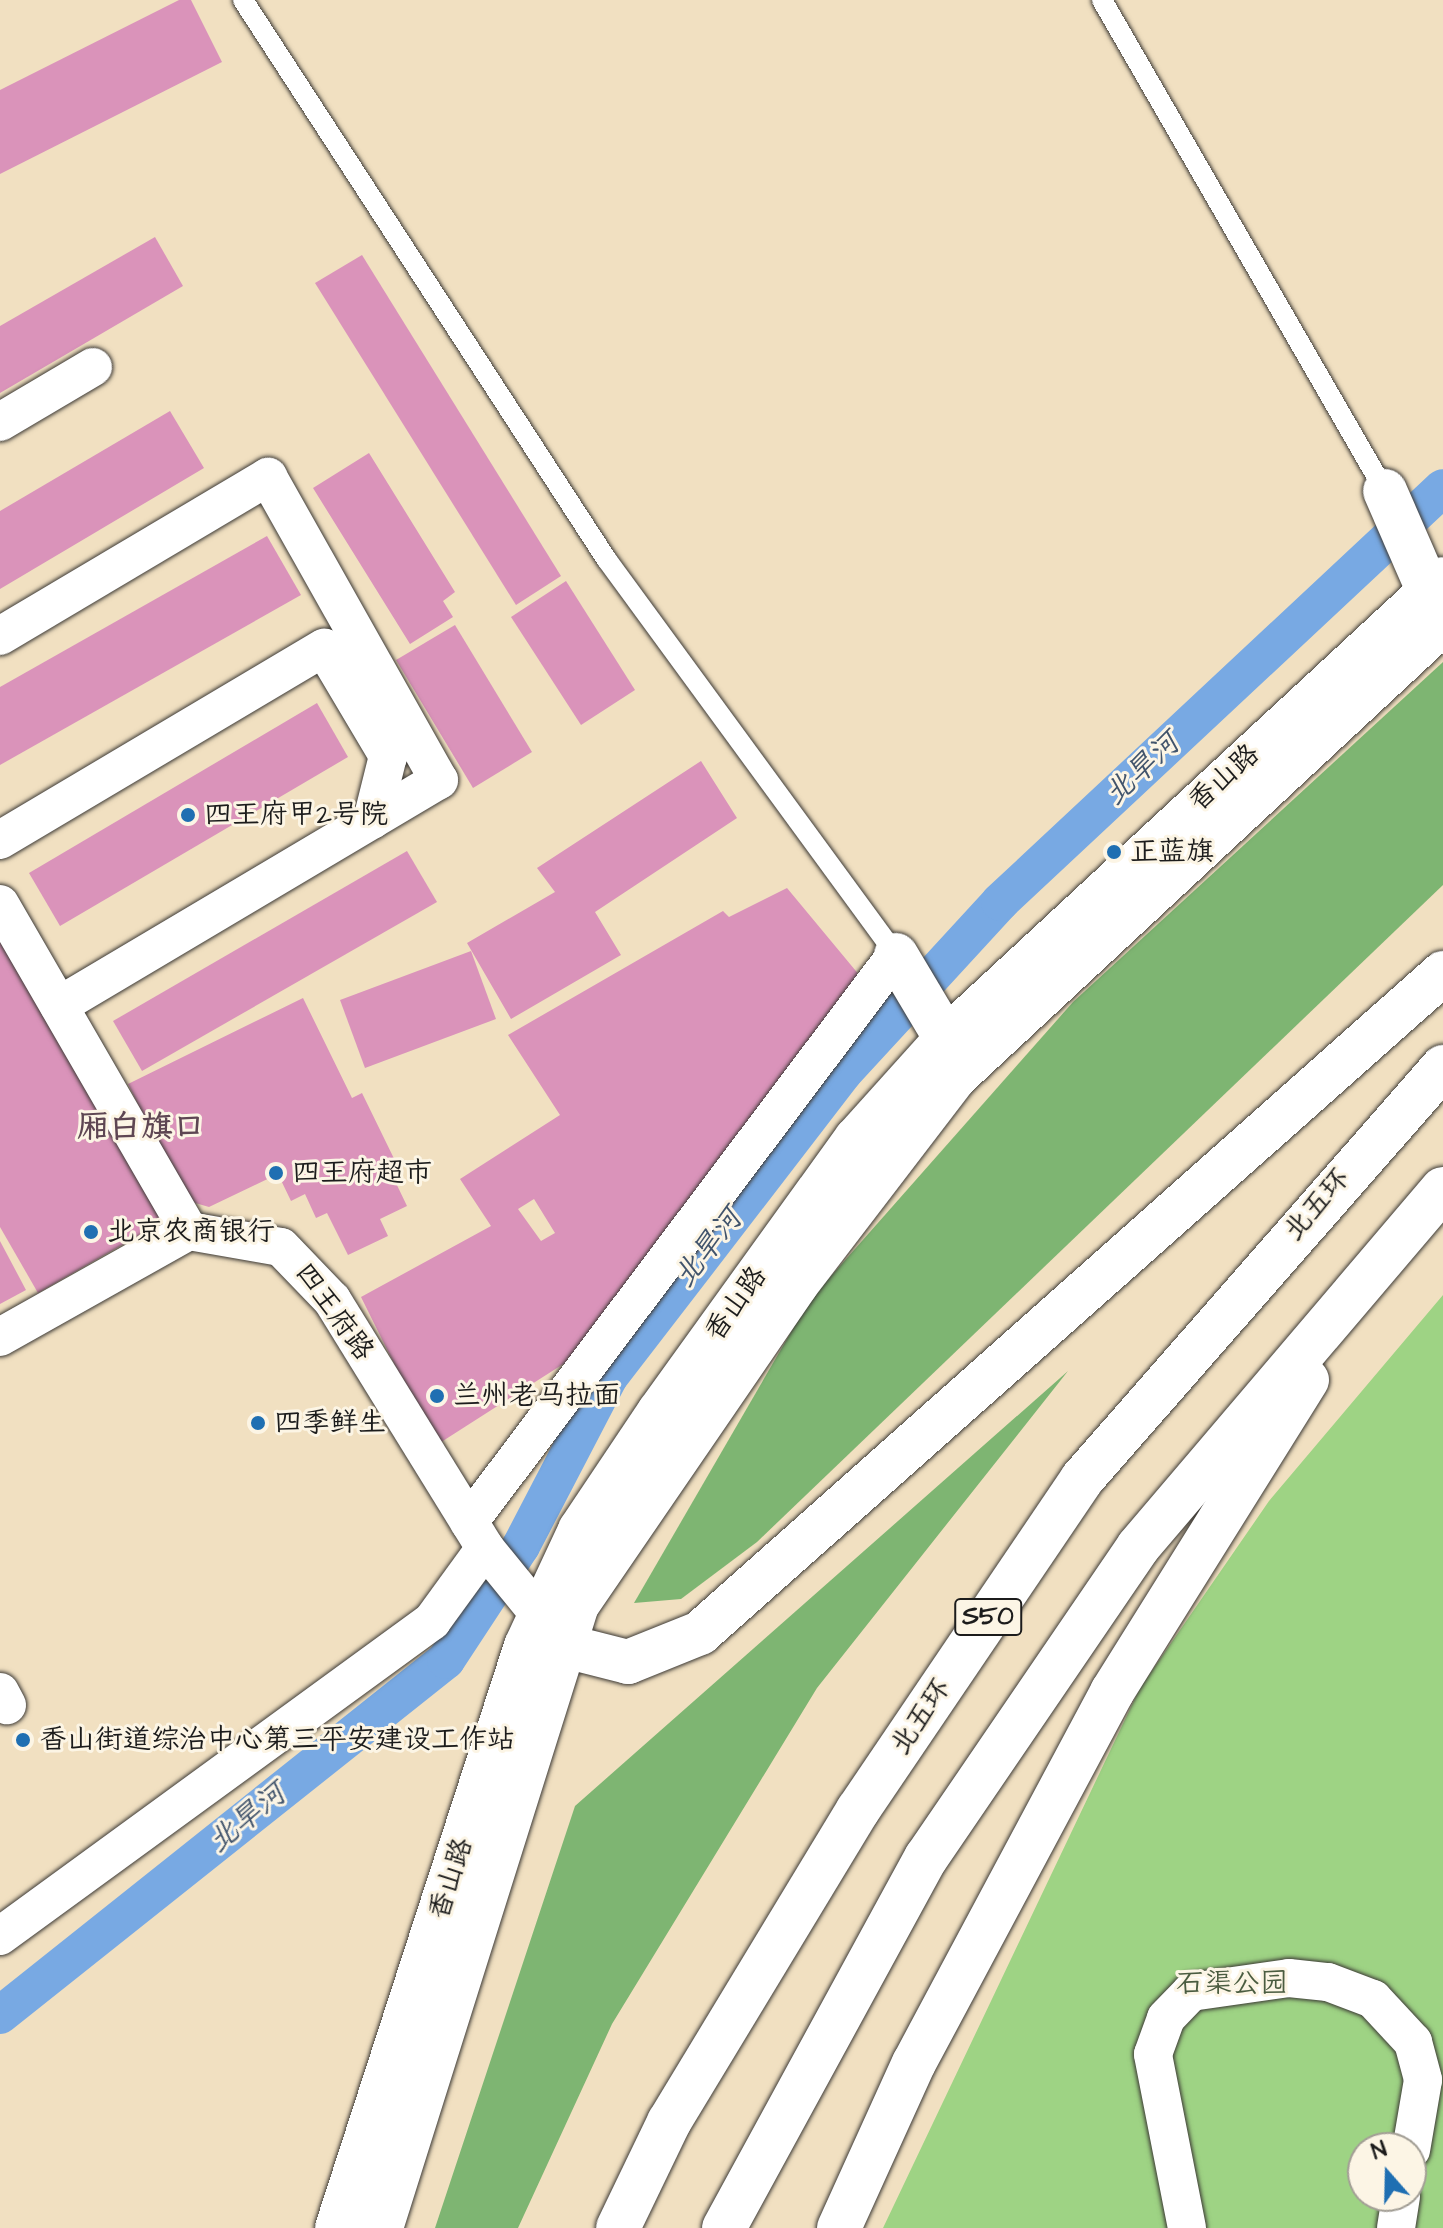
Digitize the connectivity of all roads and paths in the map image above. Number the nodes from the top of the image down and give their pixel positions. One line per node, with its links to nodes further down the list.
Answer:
1 (243, 0): 11 (lane)
2 (1102, 0): 5 (lane)
3 (93, 367): 4 (street)
4 (0, 422)
5 (1385, 491): 6 (main road)
6 (1438, 598): 14 (main road, 香山路); 21 (main road, 香山路)
7 (0, 636): 8 (street)
8 (372, 820): 9 (street); 13 (street)
9 (0, 840)
10 (0, 904): 13 (street)
11 (896, 955): 14 (main road); 20 (street)
12 (1443, 973): 21 (main road)
13 (59, 1006): 18 (street)
14 (946, 1039): 21 (main road, 香山路)
15 (1443, 1067): 27 (main road, 北五环 / S50)
16 (1443, 1189): 17 (main road)
17 (1403, 1229): 28 (main road); 29 (main road)
18 (189, 1231): 19 (street); 20 (street, 四王府路)
19 (0, 1337)
20 (483, 1544): 21 (street, 四王府路); 22 (street)
21 (545, 1621): 25 (main road, 香山路); 26 (main road, 香山路)
22 (0, 1936)
23 (1431, 2105): 24 (street); 30 (street)
24 (1419, 2132)
25 (337, 2228)
26 (381, 2228)
27 (618, 2228)
28 (724, 2228)
29 (839, 2228)
30 (1187, 2228)

